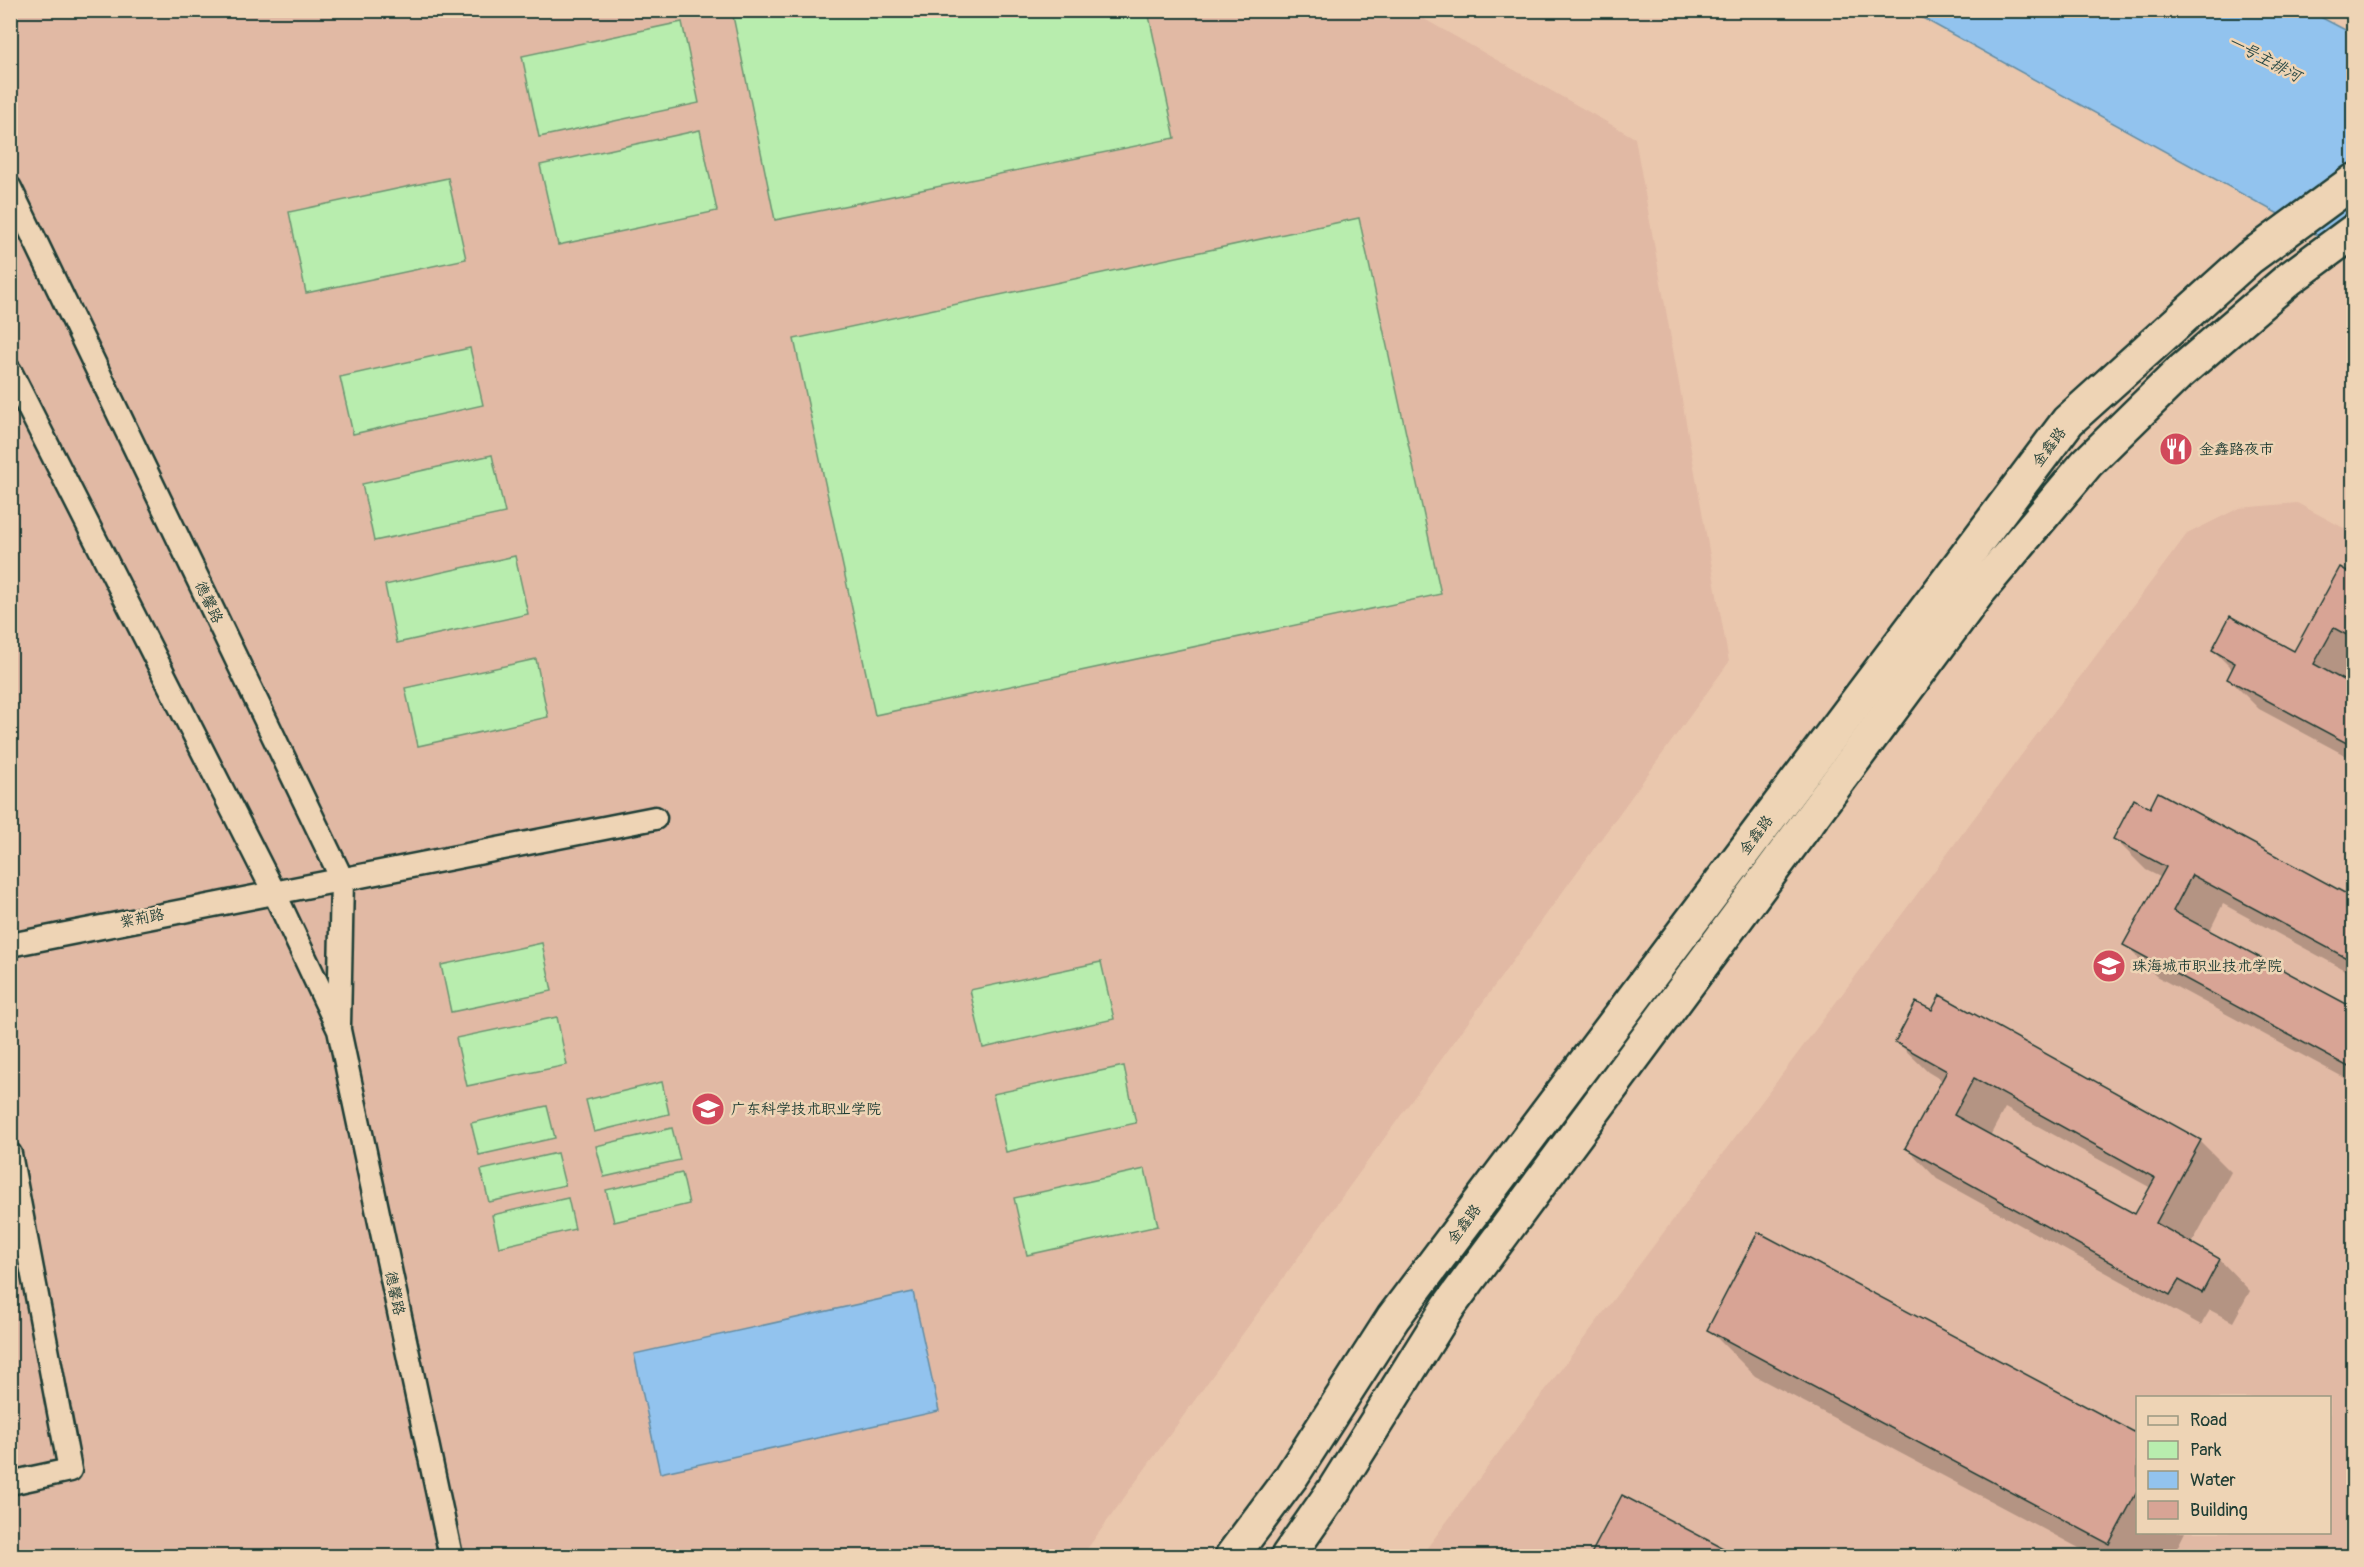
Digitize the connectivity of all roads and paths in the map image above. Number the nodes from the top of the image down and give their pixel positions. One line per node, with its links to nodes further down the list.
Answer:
1 (2354, 181): 13 (street, 金鑫路)
2 (10, 189): 6 (lane, 德馨路)
3 (2354, 231): 14 (street)
4 (10, 371): 7 (lane, 德馨路)
5 (655, 818): 6 (lane, 紫荊路)
6 (342, 879): 7 (lane, 紫荊路); 9 (lane, 德馨路)
7 (274, 892): 8 (lane, 紫荊路); 9 (lane, 德馨路)
8 (10, 945)
9 (339, 1030): 12 (lane, 德馨路)
10 (10, 1154): 11 (lane)
11 (10, 1483)
12 (451, 1557)
13 (1232, 1557)
14 (1288, 1557)

